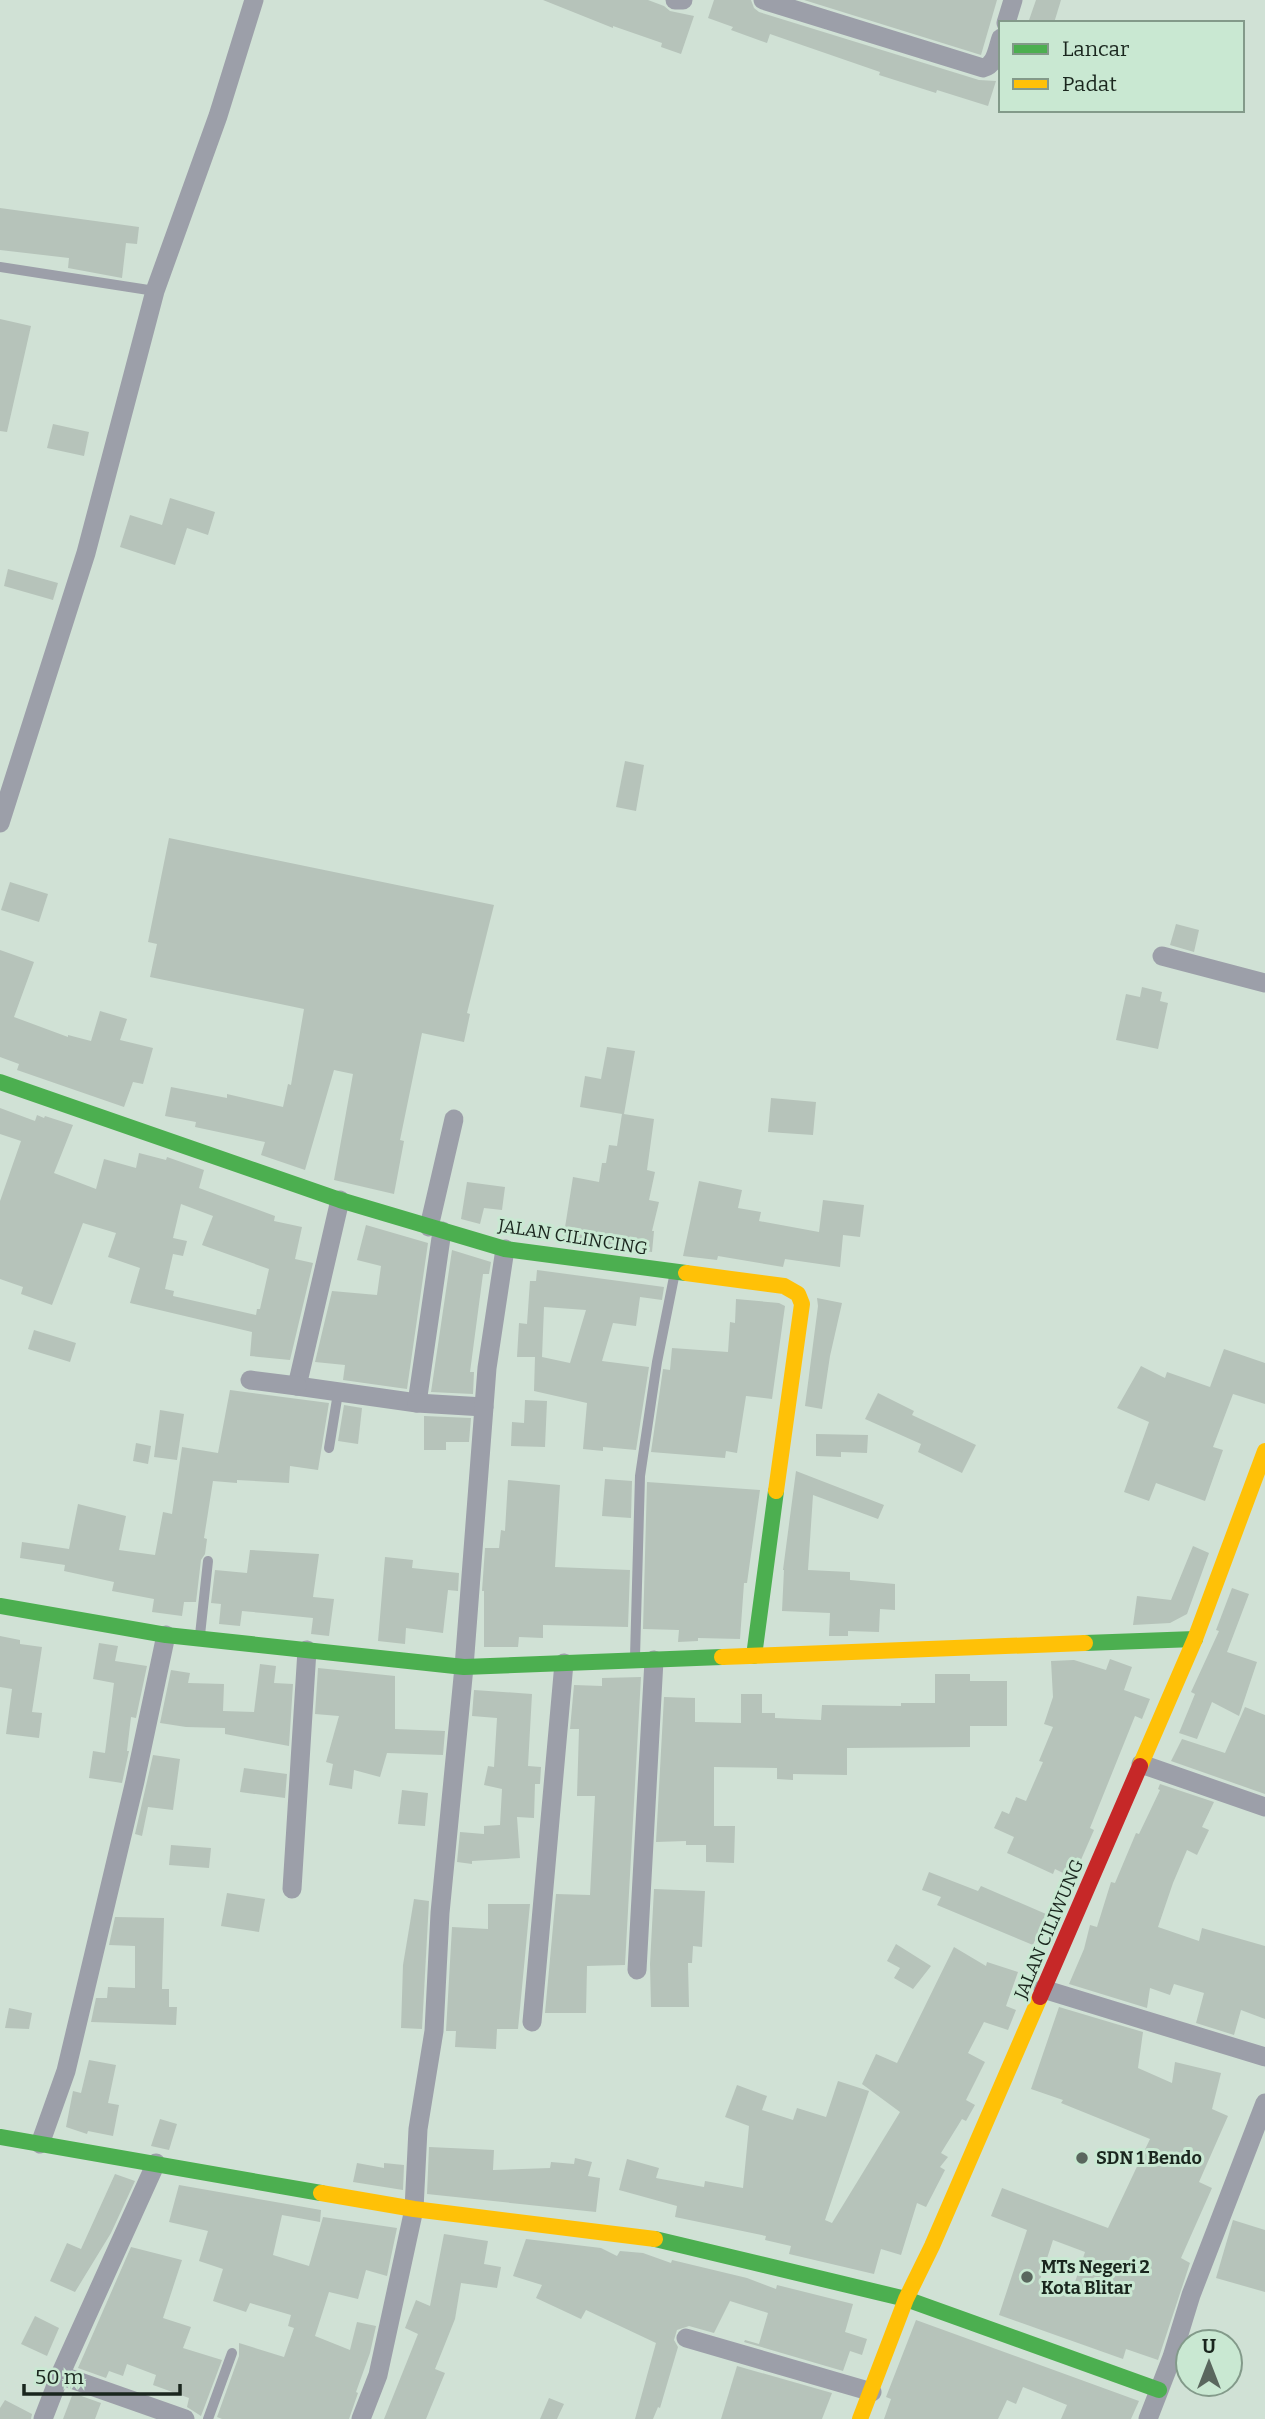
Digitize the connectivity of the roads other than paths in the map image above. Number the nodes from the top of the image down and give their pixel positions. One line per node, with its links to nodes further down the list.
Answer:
1 (254, 0): 9 (street)
2 (675, 0): 3 (street)
3 (683, 0)
4 (763, 0): 7 (street)
5 (1013, 0): 6 (street)
6 (1007, 21)
7 (999, 44)
8 (0, 267): 9 (lane)
9 (155, 291): 10 (street)
10 (0, 823)
11 (1162, 956): 12 (street)
12 (1265, 983)
13 (0, 1082): 15 (street, JALAN CILINCING)
14 (454, 1119): 16 (street)
15 (340, 1200): 16 (street, JALAN CILINCING); 20 (street)
16 (435, 1229): 17 (street, JALAN CILINCING); 22 (street)
17 (505, 1249): 18 (street, JALAN CILINCING); 23 (street)
18 (676, 1272): 32 (street, JALAN CILINCING); 33 (lane)
19 (250, 1380): 20 (street)
20 (297, 1387): 21 (street)
21 (338, 1393): 22 (street); 24 (lane)
22 (417, 1403): 23 (street)
23 (484, 1407): 35 (street)
24 (329, 1448)
25 (1265, 1451): 30 (street, JALAN CILIWUNG)
26 (208, 1560): 29 (lane)
27 (0, 1606): 28 (street)
28 (166, 1635): 29 (street); 45 (street)
29 (200, 1639): 31 (street)
30 (1195, 1639): 32 (street); 36 (street, JALAN CILIWUNG)
31 (307, 1650): 35 (street); 38 (street)
32 (754, 1656): 33 (street)
33 (645, 1660): 34 (street); 39 (street)
34 (564, 1663): 35 (street); 41 (street)
35 (464, 1667): 47 (street)
36 (1141, 1764): 37 (street); 40 (street, JALAN CILIWUNG)
37 (1265, 1807)
38 (292, 1889)
39 (637, 1970)
40 (1044, 1989): 42 (street); 48 (street, JALAN CILIWUNG)
41 (532, 2022)
42 (1265, 2057)
43 (1265, 2102): 52 (street)
44 (0, 2137): 45 (street)
45 (40, 2144): 46 (street)
46 (156, 2163): 47 (street); 51 (street)
47 (414, 2209): 48 (street); 57 (street)
48 (906, 2299): 52 (street); 53 (street, JALAN CILIWUNG)
49 (686, 2338): 53 (street)
50 (232, 2353): 56 (lane)
51 (60, 2375): 54 (street); 55 (street)
52 (1159, 2390): 59 (street)
53 (872, 2392): 58 (street, JALAN CILIWUNG)
54 (43, 2419)
55 (185, 2419)
56 (208, 2419)
57 (361, 2419)
58 (860, 2419)
59 (1148, 2419)

